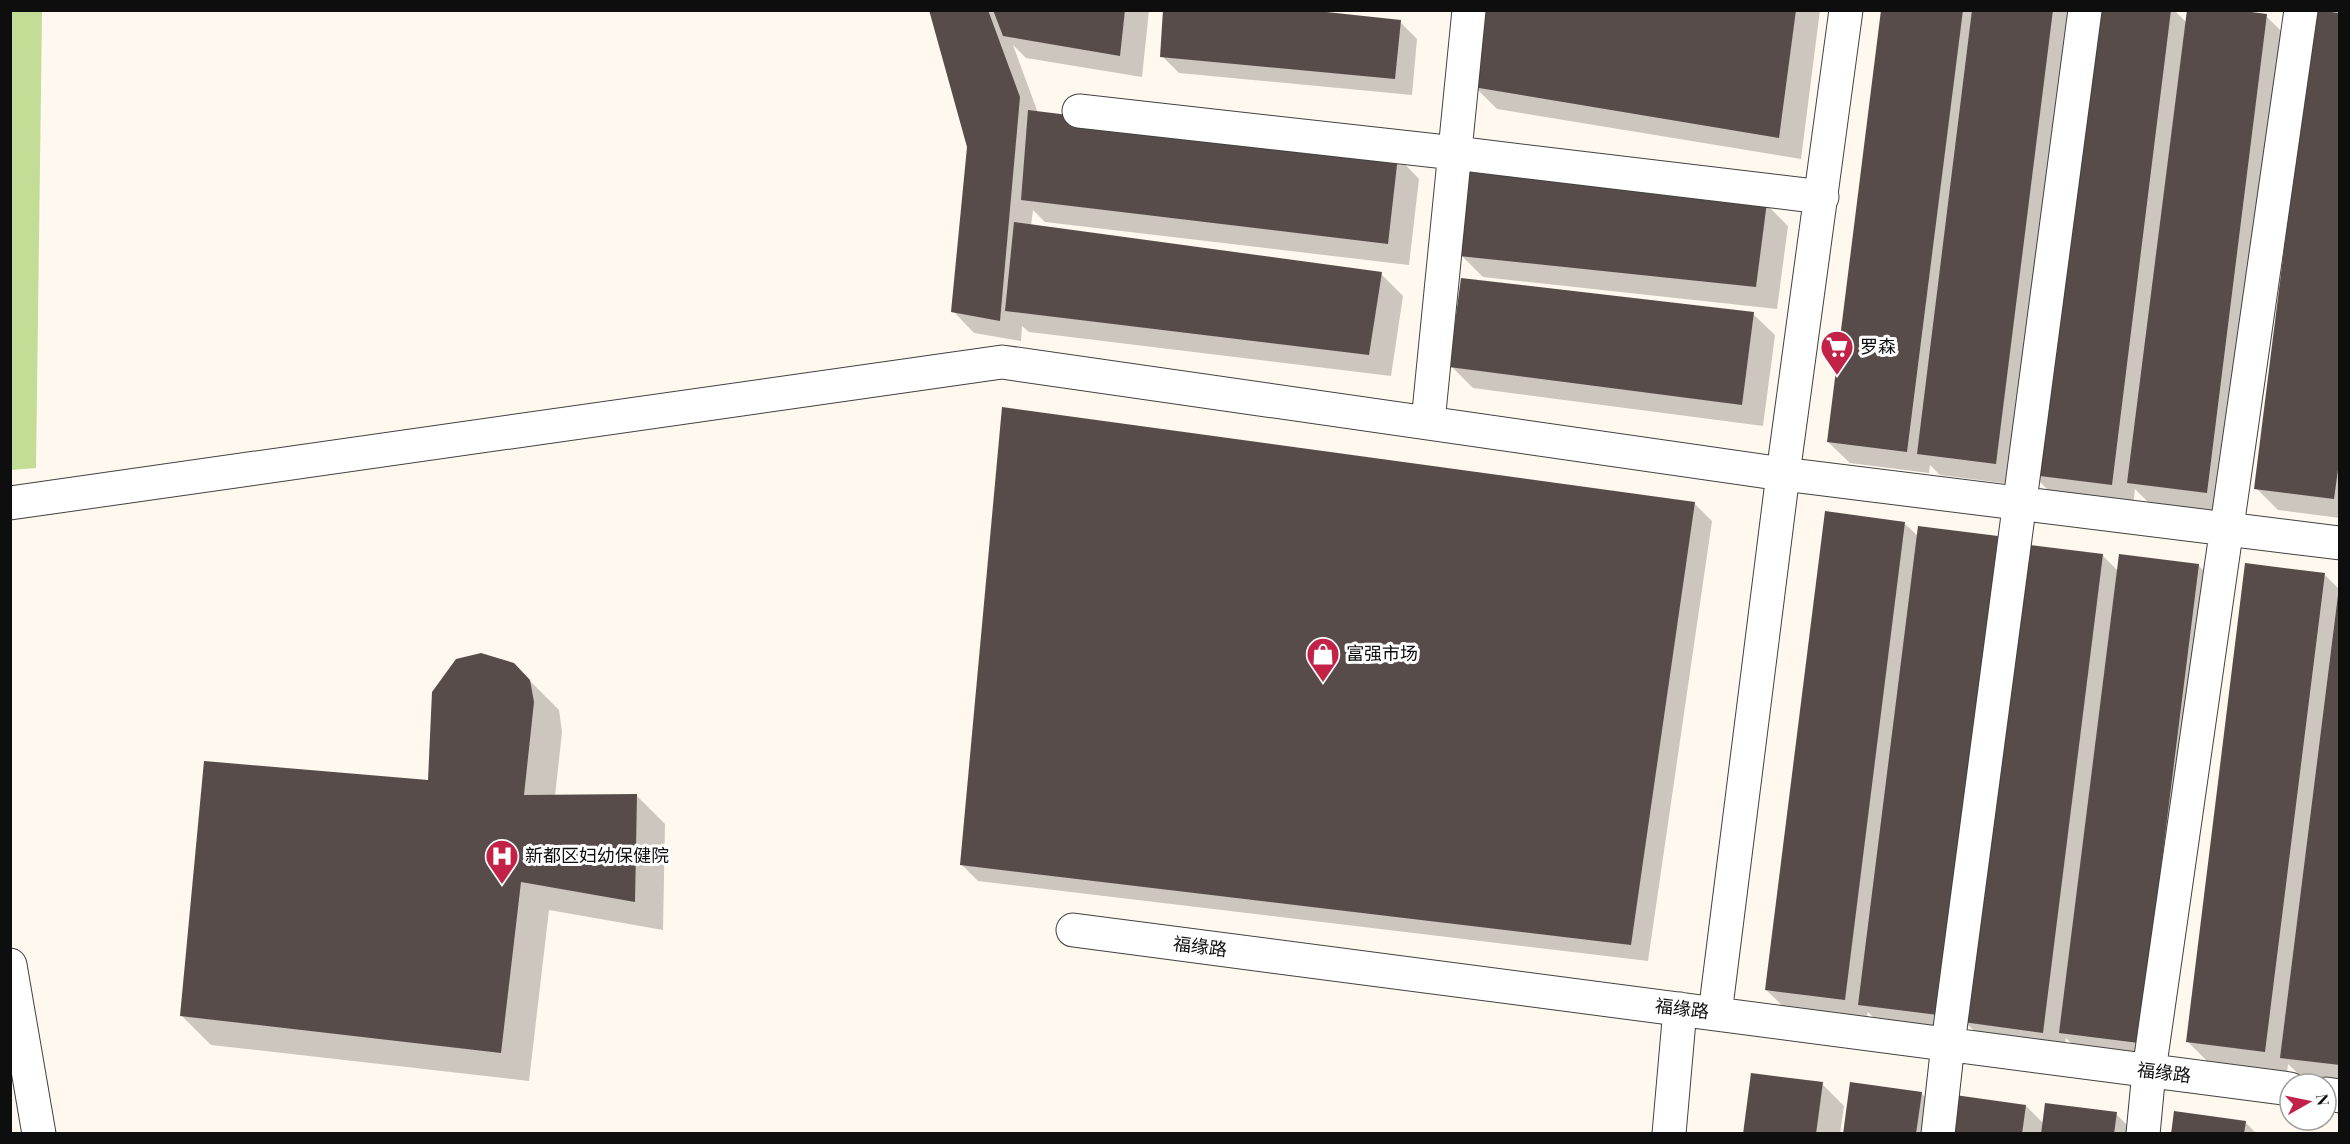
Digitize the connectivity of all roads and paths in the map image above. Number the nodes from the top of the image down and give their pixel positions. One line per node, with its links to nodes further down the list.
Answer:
1 (1469, 10): 6 (street)
2 (1846, 10): 7 (street)
3 (2085, 10): 11 (street)
4 (2301, 10): 12 (street)
5 (1079, 111): 6 (street)
6 (1455, 153): 7 (street); 8 (street)
7 (1822, 197): 9 (street)
8 (1428, 422): 9 (street); 10 (street)
9 (1783, 474): 11 (street); 17 (street)
10 (10, 503)
11 (2020, 503): 12 (street); 18 (street)
12 (2226, 529): 13 (street); 19 (street)
13 (2340, 543)
14 (1073, 930): 16 (street, 福缘路)
15 (10, 965): 21 (street)
16 (1680, 1009): 17 (street, 福缘路); 22 (street)
17 (1715, 1014): 18 (street, 福缘路)
18 (1948, 1044): 19 (street, 福缘路); 23 (street)
19 (2149, 1071): 20 (street, 福缘路); 24 (street)
20 (2278, 1087)
21 (39, 1134)
22 (1669, 1134)
23 (1938, 1134)
24 (2143, 1134)

